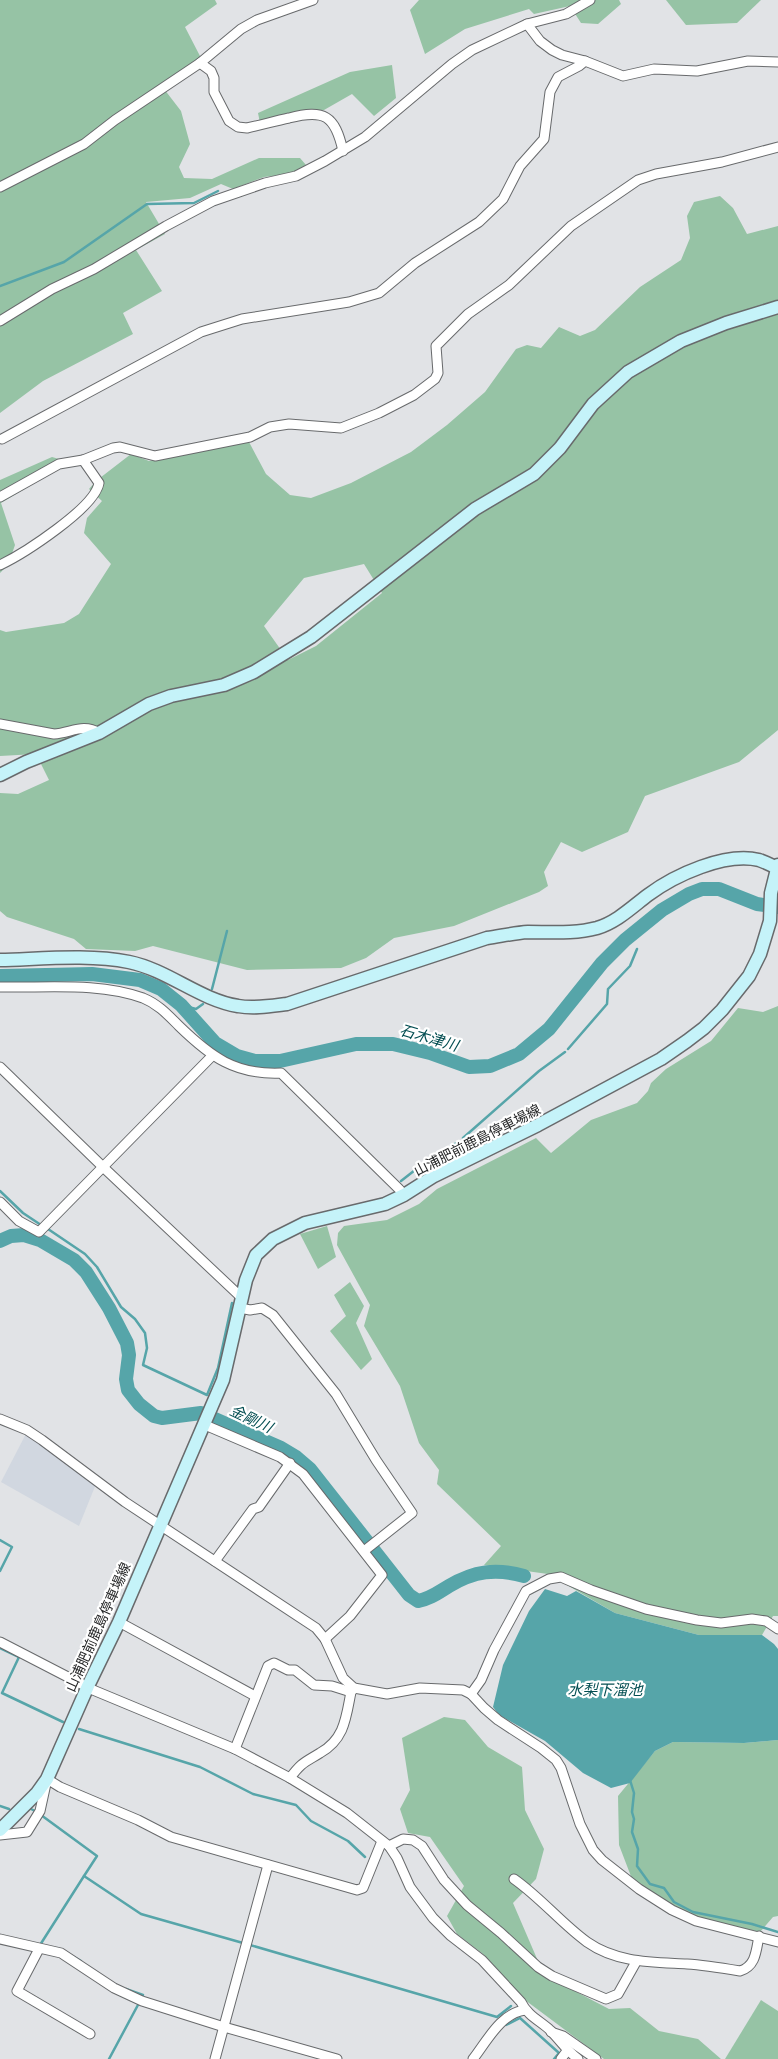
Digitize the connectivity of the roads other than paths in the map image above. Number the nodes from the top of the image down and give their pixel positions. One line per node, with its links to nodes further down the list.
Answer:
1 (313, 0): 6 (street)
2 (590, 0): 3 (street)
3 (527, 24): 4 (street); 8 (street)
4 (585, 61): 5 (street); 12 (street)
5 (778, 62)
6 (200, 63): 8 (street); 9 (street)
7 (778, 147): 13 (street)
8 (343, 151): 11 (street)
9 (0, 187)
10 (778, 307): 17 (street)
11 (0, 321)
12 (2, 439)
13 (83, 460): 14 (street); 15 (street)
14 (0, 497)
15 (0, 565)
16 (0, 724): 17 (street)
17 (99, 733): 18 (street)
18 (0, 775)
19 (777, 866): 20 (street); 25 (street, 山浦肥前鹿島停車場線)
20 (0, 960)
21 (0, 987): 22 (street)
22 (212, 1056): 24 (street); 25 (street)
23 (0, 1067): 24 (street)
24 (103, 1168): 26 (street); 27 (street)
25 (404, 1195): 27 (street, 山浦肥前鹿島停車場線)
26 (0, 1202)
27 (241, 1303): 29 (street, 山浦肥前鹿島停車場線); 32 (street)
28 (0, 1419): 31 (street)
29 (205, 1425): 30 (street); 31 (street, 山浦肥前鹿島停車場線)
30 (290, 1463): 32 (street); 33 (street)
31 (160, 1524): 33 (street); 34 (street, 山浦肥前鹿島停車場線)
32 (364, 1551): 36 (street)
33 (215, 1561): 36 (street)
34 (119, 1622): 38 (street, 山浦肥前鹿島停車場線); 41 (street)
35 (778, 1629): 40 (street)
36 (325, 1639): 39 (street)
37 (0, 1642): 38 (street)
38 (88, 1686): 42 (street); 44 (street, 山浦肥前鹿島停車場線)
39 (352, 1690): 40 (street); 41 (street); 43 (street)
40 (472, 1694): 50 (street)
41 (255, 1696): 42 (street)
42 (235, 1749): 43 (street)
43 (290, 1778): 47 (street)
44 (47, 1779): 45 (street, 山浦肥前鹿島停車場線); 46 (street); 48 (street)
45 (0, 1830)
46 (0, 1835)
47 (385, 1843): 48 (street); 54 (street); 55 (street)
48 (268, 1865): 56 (street)
49 (514, 1880): 54 (street)
50 (759, 1936): 52 (street); 54 (street)
51 (0, 1939): 53 (street)
52 (778, 1942)
53 (39, 1949): 56 (street); 58 (street)
54 (636, 1962)
55 (524, 2010): 57 (street); 62 (street)
56 (224, 2027): 60 (street); 61 (street)
57 (551, 2032): 59 (street); 65 (street)
58 (90, 2034)
59 (567, 2051): 63 (street); 64 (street)
60 (215, 2059)
61 (336, 2059)
62 (473, 2059)
63 (561, 2059)
64 (578, 2059)
65 (596, 2059)

